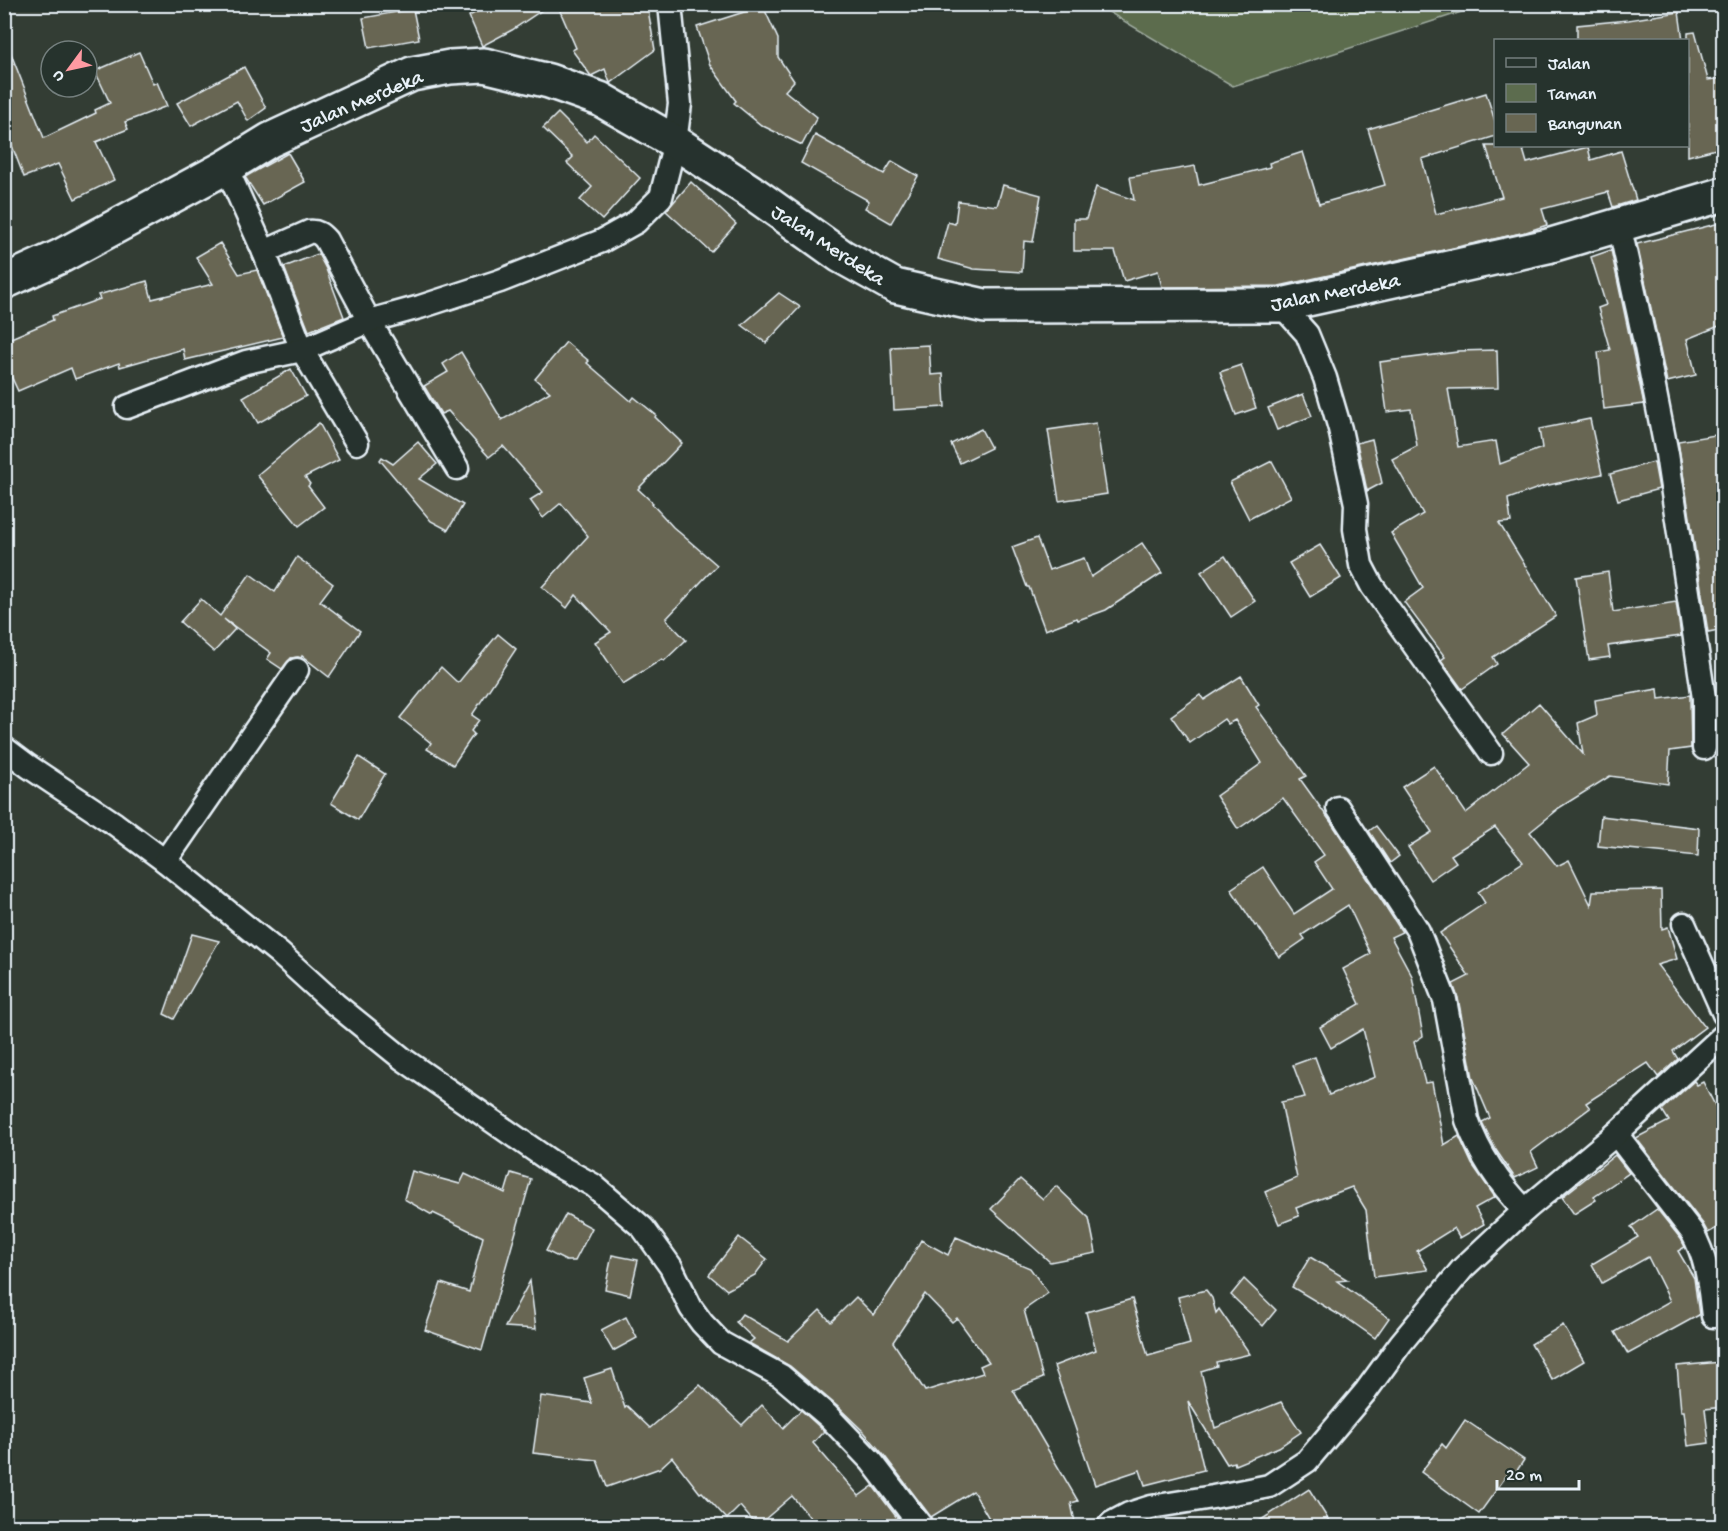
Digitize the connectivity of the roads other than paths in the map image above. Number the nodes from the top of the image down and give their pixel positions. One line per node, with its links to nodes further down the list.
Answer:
1 (670, 4): 2 (street)
2 (675, 142): 3 (street, Jalan Merdeka); 8 (street, Jalan Merdeka); 9 (street)
3 (226, 167): 6 (street); 7 (street, Jalan Merdeka)
4 (1724, 194): 5 (street, Jalan Merdeka)
5 (1619, 225): 8 (street, Jalan Merdeka); 16 (street)
6 (264, 252): 9 (street); 10 (street)
7 (4, 282)
8 (1281, 305): 17 (street)
9 (369, 321): 10 (street); 13 (street)
10 (302, 350): 11 (street); 12 (street)
11 (127, 407)
12 (357, 443)
13 (457, 468)
14 (297, 670): 19 (street)
15 (4, 748): 19 (street)
16 (1704, 748)
17 (1491, 753)
18 (1338, 808): 24 (street)
19 (165, 861): 26 (street)
20 (1684, 924): 21 (street)
21 (1724, 1014)
22 (1724, 1035): 23 (street)
23 (1616, 1134): 24 (street); 25 (street)
24 (1525, 1210): 27 (street)
25 (1713, 1316)
26 (921, 1527)
27 (1109, 1527)

